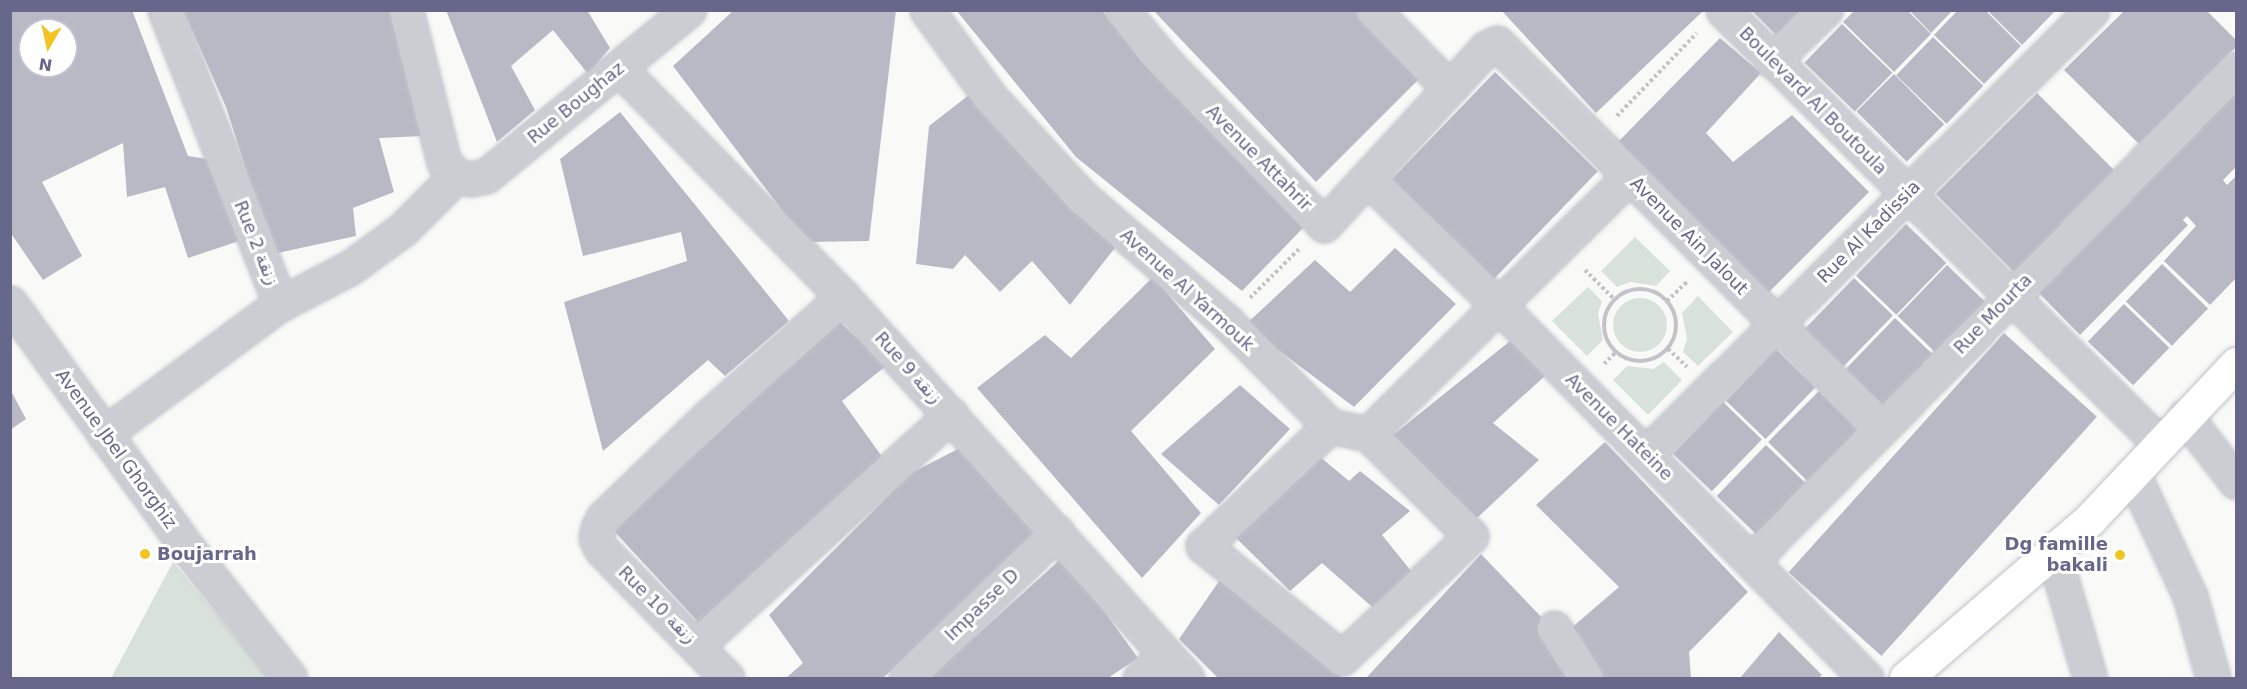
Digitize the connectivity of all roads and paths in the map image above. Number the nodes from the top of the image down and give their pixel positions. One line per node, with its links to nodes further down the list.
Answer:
1 (165, 10): 25 (street, Rue 2 زنقة)
2 (406, 10): 16 (street)
3 (689, 10): 12 (street, Rue Boughaz)
4 (927, 10): 28 (street, Avenue Al Yarmouk)
5 (1122, 10): 20 (street, Avenue Attahrir)
6 (1373, 10): 14 (street)
7 (1825, 10): 11 (street)
8 (2092, 10): 19 (street, Rue Al Kadissia)
9 (1713, 19): 11 (street, Boulevard Al Boutoula); 15 (path)
10 (1497, 43): 14 (street, Avenue Attahrir); 15 (street, Avenue Ain Jalout)
11 (1772, 61): 19 (street, Boulevard Al Boutoula)
12 (619, 68): 16 (street, Rue Boughaz); 22 (street, Rue 9 زنقة)
13 (2236, 69): 23 (street, Rue Mourta)
14 (1449, 88): 18 (street, Avenue Attahrir)
15 (1593, 140): 17 (street, Avenue Ain Jalout)
16 (456, 176): 25 (street, Rue 2 زنقة)
17 (1629, 177): 21 (street); 29 (street, Avenue Ain Jalout)
18 (1367, 178): 20 (street, Avenue Attahrir); 26 (street, Avenue Hateine)
19 (1907, 194): 23 (street, Boulevard Al Boutoula); 29 (street, Rue Al Kadissia)
20 (1324, 225): 28 (path)
21 (1560, 246): 24 (path); 26 (street)
22 (843, 297): 31 (street, Rue 9 زنقة); 45 (street, Rue 10 زنقة)
23 (2009, 297): 34 (street, Rue Mourta); 37 (street, Boulevard Al Boutoula)
24 (1614, 299): 24 (path)
25 (280, 304): 35 (street)
26 (1499, 306): 36 (street); 38 (street, Avenue Hateine)
27 (12, 311): 35 (street, Avenue Jbel Ghorghiz)
28 (1226, 321): 33 (street, Avenue Al Yarmouk)
29 (1777, 324): 34 (street, Avenue Ain Jalout); 38 (street, Rue Al Kadissia)
30 (2236, 364): 32 (street)
31 (951, 415): 41 (street, Rue 9 زنقة); 45 (street)
32 (2185, 416): 37 (street); 40 (street)
33 (1330, 426): 36 (street); 36 (street)
34 (1881, 428): 43 (street, Rue Mourta)
35 (104, 434): 48 (street, Avenue Jbel Ghorghiz)
36 (1368, 434)
37 (2160, 444): 39 (street)
38 (1646, 454): 43 (street, Avenue Hateine)
39 (2133, 474): 42 (street); 55 (street)
40 (2236, 482)
41 (1057, 532): 46 (street, Rue 9 زنقة); 50 (street, Impasse D)
42 (2053, 551): 47 (street); 54 (street)
43 (1751, 561): 53 (street, Avenue Hateine)
44 (1554, 628): 52 (street)
45 (697, 645): 49 (street, Rue 10 زنقة)
46 (1176, 667): 51 (street)
47 (1913, 676)
48 (290, 678)
49 (727, 678)
50 (906, 678)
51 (1140, 678)
52 (1586, 678)
53 (1866, 678)
54 (2090, 678)
55 (2213, 678)

